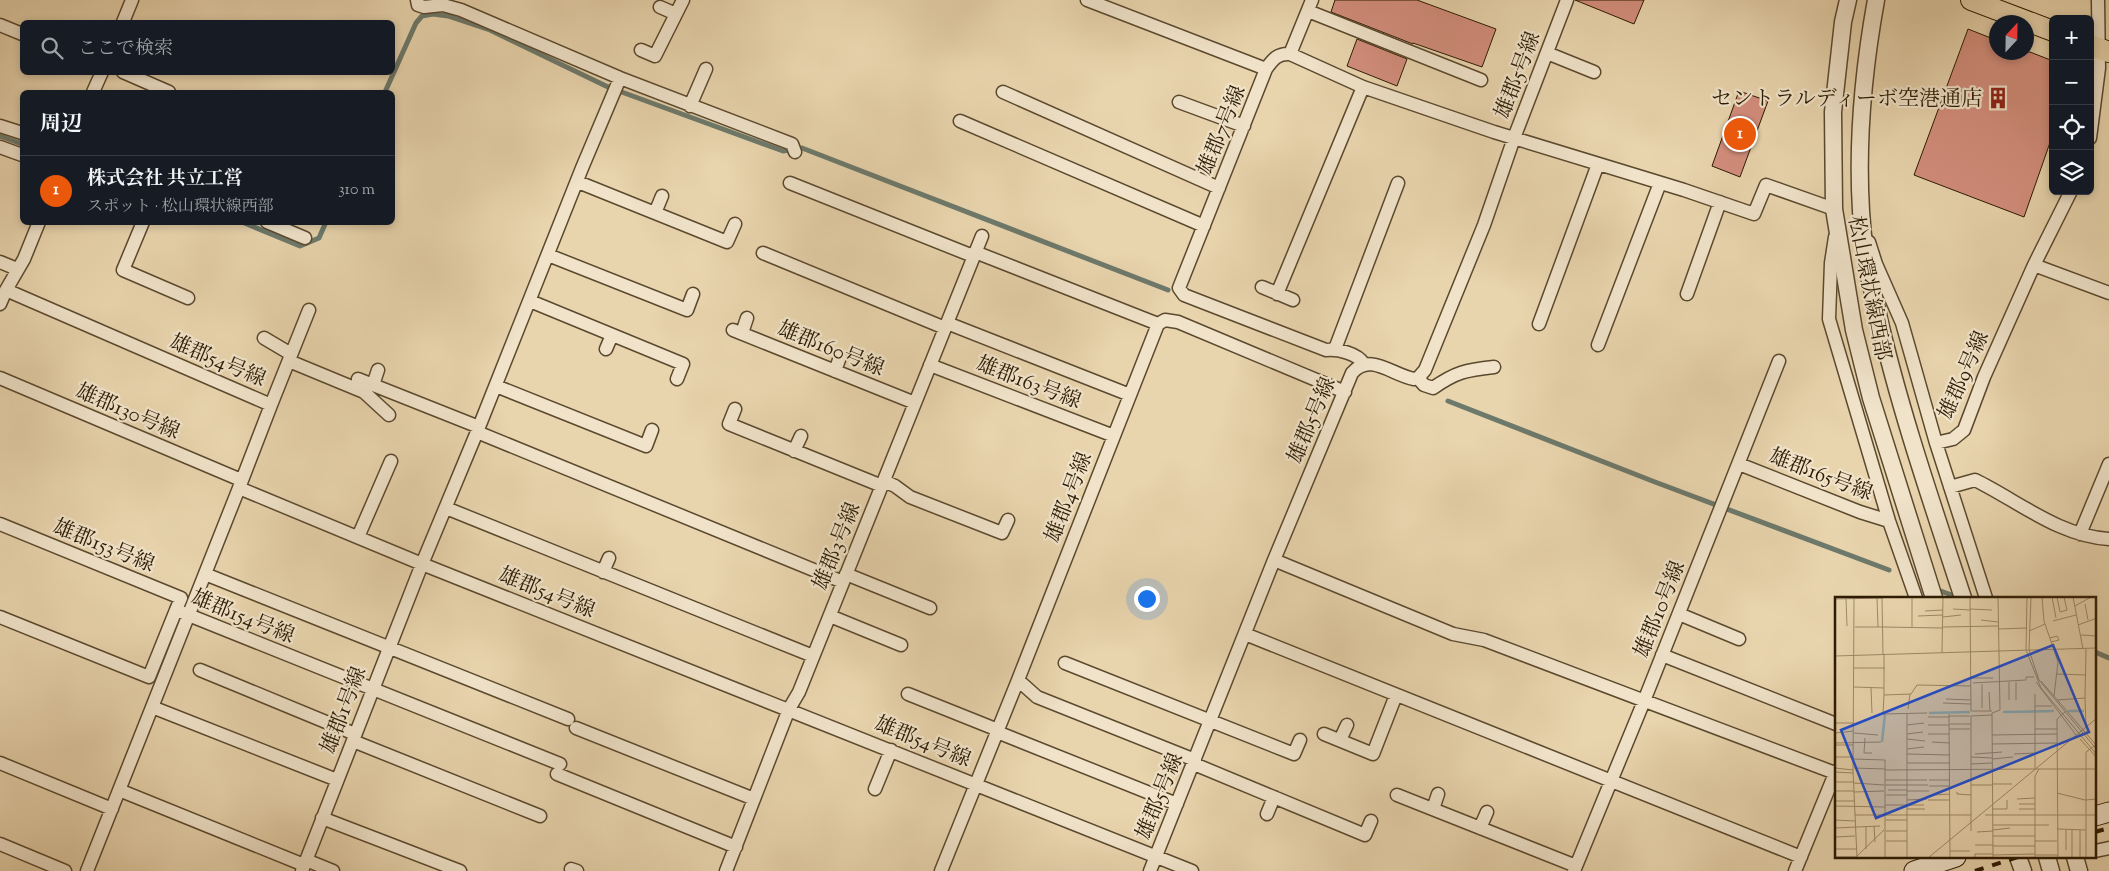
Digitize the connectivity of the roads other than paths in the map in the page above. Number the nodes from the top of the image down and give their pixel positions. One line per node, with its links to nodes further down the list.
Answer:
1 (132, 0): 13 (street)
2 (417, 0): 27 (street)
3 (683, 0): 12 (street)
4 (1088, 0): 22 (street)
5 (1567, 0): 19 (street, 雄郡5号線)
6 (1848, 0): 52 (street, 松山環状線西部)
7 (1876, 0): 54 (street, 松山環状線西部)
8 (1971, 0): 15 (main road)
9 (2098, 0): 17 (street)
10 (1310, 6): 20 (street); 26 (street)
11 (660, 7): 12 (street)
12 (676, 14): 18 (street)
13 (123, 20)
14 (0, 25): 16 (street)
15 (2049, 29)
16 (20, 33)
17 (2099, 48): 34 (street)
18 (641, 50)
19 (1547, 53): 23 (street); 39 (street, 雄郡5号線)
20 (1290, 54): 22 (street, 雄郡7号線); 28 (street)
21 (706, 69): 33 (street)
22 (1266, 69): 37 (street, 雄郡7号線)
23 (1594, 72)
24 (101, 75): 29 (street)
25 (130, 75): 30 (street)
26 (1482, 80)
27 (617, 84): 33 (street); 44 (street, 雄郡1号線)
28 (1363, 87): 39 (street); 73 (street)
29 (94, 90)
30 (164, 90)
31 (1011, 91): 48 (street)
32 (1179, 102): 37 (street)
33 (690, 106): 41 (street)
34 (2094, 112)
35 (960, 122): 59 (street)
36 (0, 126): 38 (street)
37 (1244, 126): 48 (street, 雄郡7号線)
38 (20, 132)
39 (1514, 138): 43 (street); 100 (street, 雄郡5号線)
40 (0, 147): 42 (street)
41 (794, 148)
42 (20, 154)
43 (1598, 164): 46 (street); 83 (street)
44 (578, 182): 53 (street); 65 (street, 雄郡1号線)
45 (790, 183): 64 (street)
46 (1660, 183): 51 (street); 85 (street)
47 (1398, 184): 90 (street)
48 (1219, 188): 59 (street, 雄郡7号線)
49 (2069, 195): 67 (street, 雄郡9号線)
50 (662, 196): 53 (street)
51 (1720, 202): 52 (street); 74 (street)
52 (1834, 209): 60 (street, 松山環状線西部)
53 (655, 213): 55 (street)
54 (1862, 215): 117 (street); 140 (street, 松山環状線西部)
55 (735, 224)
56 (38, 225): 68 (street)
57 (142, 225): 75 (street)
58 (280, 225): 62 (street)
59 (1204, 226): 90 (street, 雄郡7号線)
60 (1837, 226): 127 (street); 139 (street, 松山環状線西部)
61 (982, 236): 64 (street, 雄郡3号線)
62 (305, 238)
63 (763, 253): 84 (street)
64 (974, 254): 82 (street); 84 (street, 雄郡3号線)
65 (548, 255): 72 (street); 77 (street, 雄郡1号線)
66 (0, 262): 68 (street)
67 (2034, 265): 71 (street); 117 (street, 雄郡9号線)
68 (17, 269): 70 (street)
69 (1262, 287): 73 (street)
70 (6, 290): 78 (street); 108 (street, 雄郡54号線)
71 (2109, 293)
72 (693, 294)
73 (1277, 294): 76 (street)
74 (1687, 294)
75 (188, 298)
76 (1293, 300)
77 (530, 301): 86 (street); 104 (street, 雄郡1号線)
78 (0, 304)
79 (309, 310): 91 (street)
80 (747, 318): 98 (street, 雄郡160号線)
81 (1592, 322): 85 (street)
82 (1158, 324): 105 (street); 106 (street, 雄郡4号線)
83 (1539, 324)
84 (946, 325): 95 (street, 雄郡3号線); 106 (street)
85 (1605, 327): 88 (street)
86 (612, 335): 89 (street); 102 (street)
87 (264, 338): 91 (street)
88 (1598, 345)
89 (606, 349)
90 (1335, 349): 94 (street)
91 (290, 358): 108 (street); 111 (street)
92 (840, 358): 98 (street)
93 (1779, 361): 120 (street, 雄郡10号線)
94 (1364, 364): 100 (street, 雄郡5号線); 105 (street, 雄郡5号線)
95 (930, 365): 107 (street, 雄郡3号線); 116 (street, 雄郡163号線)
96 (1494, 367): 100 (street)
97 (378, 370): 103 (street)
98 (835, 371): 107 (street, 雄郡160号線)
99 (0, 378): 122 (street, 雄郡130号線)
100 (1418, 378)
101 (358, 379): 103 (street)
102 (677, 379)
103 (372, 384): 113 (street)
104 (496, 386): 112 (street); 113 (street, 雄郡1号線)
105 (1345, 392): 133 (street, 雄郡5号線)
106 (1130, 395): 116 (street, 雄郡4号線)
107 (915, 403): 123 (street, 雄郡3号線)
108 (271, 404): 122 (street, 雄郡54号線)
109 (576, 404): 112 (street)
110 (735, 409): 118 (street)
111 (389, 415)
112 (571, 416): 114 (street)
113 (478, 430): 125 (street, 雄郡1号線); 137 (street)
114 (652, 430)
115 (801, 436): 118 (street)
116 (1114, 436): 155 (street, 雄郡4号線)
117 (1936, 443): 124 (street, 雄郡9号線)
118 (794, 450): 123 (street)
119 (391, 461): 130 (street)
120 (1739, 464): 127 (street, 雄郡165号線); 144 (street, 雄郡10号線)
121 (2109, 464): 129 (street)
122 (240, 484): 130 (street, 雄郡54号線); 136 (street)
123 (883, 484): 126 (street); 137 (street, 雄郡3号線)
124 (1950, 487): 129 (street); 141 (street, 雄郡9号線)
125 (446, 508): 134 (street, 雄郡1号線); 135 (street)
126 (1008, 520)
127 (1889, 520): 138 (street)
128 (0, 524): 143 (street, 雄郡153号線)
129 (2080, 534): 131 (street)
130 (358, 537): 134 (street, 雄郡54号線)
131 (2109, 539)
132 (609, 558): 135 (street)
133 (1274, 560): 147 (street, 雄郡5号線); 159 (street)
134 (422, 564): 150 (street, 雄郡1号線); 161 (street, 雄郡54号線)
135 (603, 572): 152 (street)
136 (205, 574): 143 (street); 150 (street)
137 (845, 578): 142 (street); 145 (street, 雄郡3号線)
138 (1916, 597)
139 (1934, 597)
140 (1963, 597)
141 (1986, 597)
142 (930, 608)
143 (183, 612): 146 (street, 雄郡154号線); 156 (street, 雄郡154号線); 160 (street)
144 (1679, 614): 148 (street); 151 (street, 雄郡10号線)
145 (830, 616): 149 (street); 152 (street, 雄郡3号線)
146 (0, 617)
147 (1245, 634): 158 (street); 162 (street, 雄郡5号線)
148 (1739, 638)
149 (901, 645)
150 (389, 649): 156 (street, 雄郡1号線); 183 (street)
151 (1662, 655): 159 (street, 雄郡10号線); 163 (street)
152 (813, 656): 161 (street, 雄郡3号線)
153 (1065, 663): 162 (street)
154 (200, 670): 167 (street)
155 (1018, 680): 165 (street, 雄郡4号線); 171 (street)
156 (373, 689): 167 (street, 雄郡1号線); 194 (street, 雄郡154号線)
157 (908, 694): 165 (street)
158 (1396, 695): 169 (street); 176 (street)
159 (1644, 700): 173 (street); 176 (street, 雄郡10号線)
160 (152, 707): 175 (street); 179 (street)
161 (789, 709): 170 (street, 雄郡54号線); 183 (street, 雄郡3号線)
162 (1212, 720): 168 (street); 171 (street, 雄郡5号線)
163 (1835, 724)
164 (1346, 725): 169 (street)
165 (997, 731): 177 (street, 雄郡4号線); 184 (street)
166 (1324, 734): 169 (street)
167 (354, 737): 175 (street, 雄郡1号線); 189 (street)
168 (1300, 740)
169 (1340, 740)
170 (891, 750): 177 (street, 雄郡54号線); 178 (street)
171 (1195, 762): 182 (street); 184 (street, 雄郡5号線)
172 (0, 763): 185 (street)
173 (1835, 772)
174 (1835, 774): 198 (street)
175 (337, 780): 190 (street, 雄郡1号線)
176 (1610, 780): 198 (street); 203 (street, 雄郡10号線)
177 (976, 784): 197 (street, 雄郡54号線); 209 (street, 雄郡4号線)
178 (875, 789)
179 (119, 790): 185 (street); 202 (street)
180 (1438, 794): 186 (street)
181 (1397, 795): 186 (street)
182 (1274, 797): 188 (street); 191 (street)
183 (754, 799): 194 (street, 雄郡3号線)
184 (1177, 804): 197 (street, 雄郡5号線)
185 (112, 809): 205 (street)
186 (1432, 809): 192 (street)
187 (1487, 812): 192 (street)
188 (1267, 814)
189 (540, 816)
190 (322, 818): 202 (street, 雄郡1号線); 207 (street)
191 (1372, 821)
192 (1480, 828): 203 (street)
193 (0, 844): 204 (street)
194 (736, 847): 208 (street, 雄郡3号線)
195 (2109, 848): 196 (street)
196 (2096, 851)
197 (1157, 856): 210 (street, 雄郡5号線); 211 (street, 雄郡54号線)
198 (1801, 857): 212 (street)
199 (1953, 858): 213 (main road)
200 (2018, 858): 214 (street)
201 (2047, 858): 215 (street)
202 (304, 865): 206 (street)
203 (1575, 868)
204 (65, 871)
205 (87, 871)
206 (333, 871)
207 (460, 871)
208 (726, 871)
209 (940, 871)
210 (1150, 871)
211 (1192, 871)
212 (1795, 871)
213 (1914, 871)
214 (2023, 871)
215 (2051, 871)

